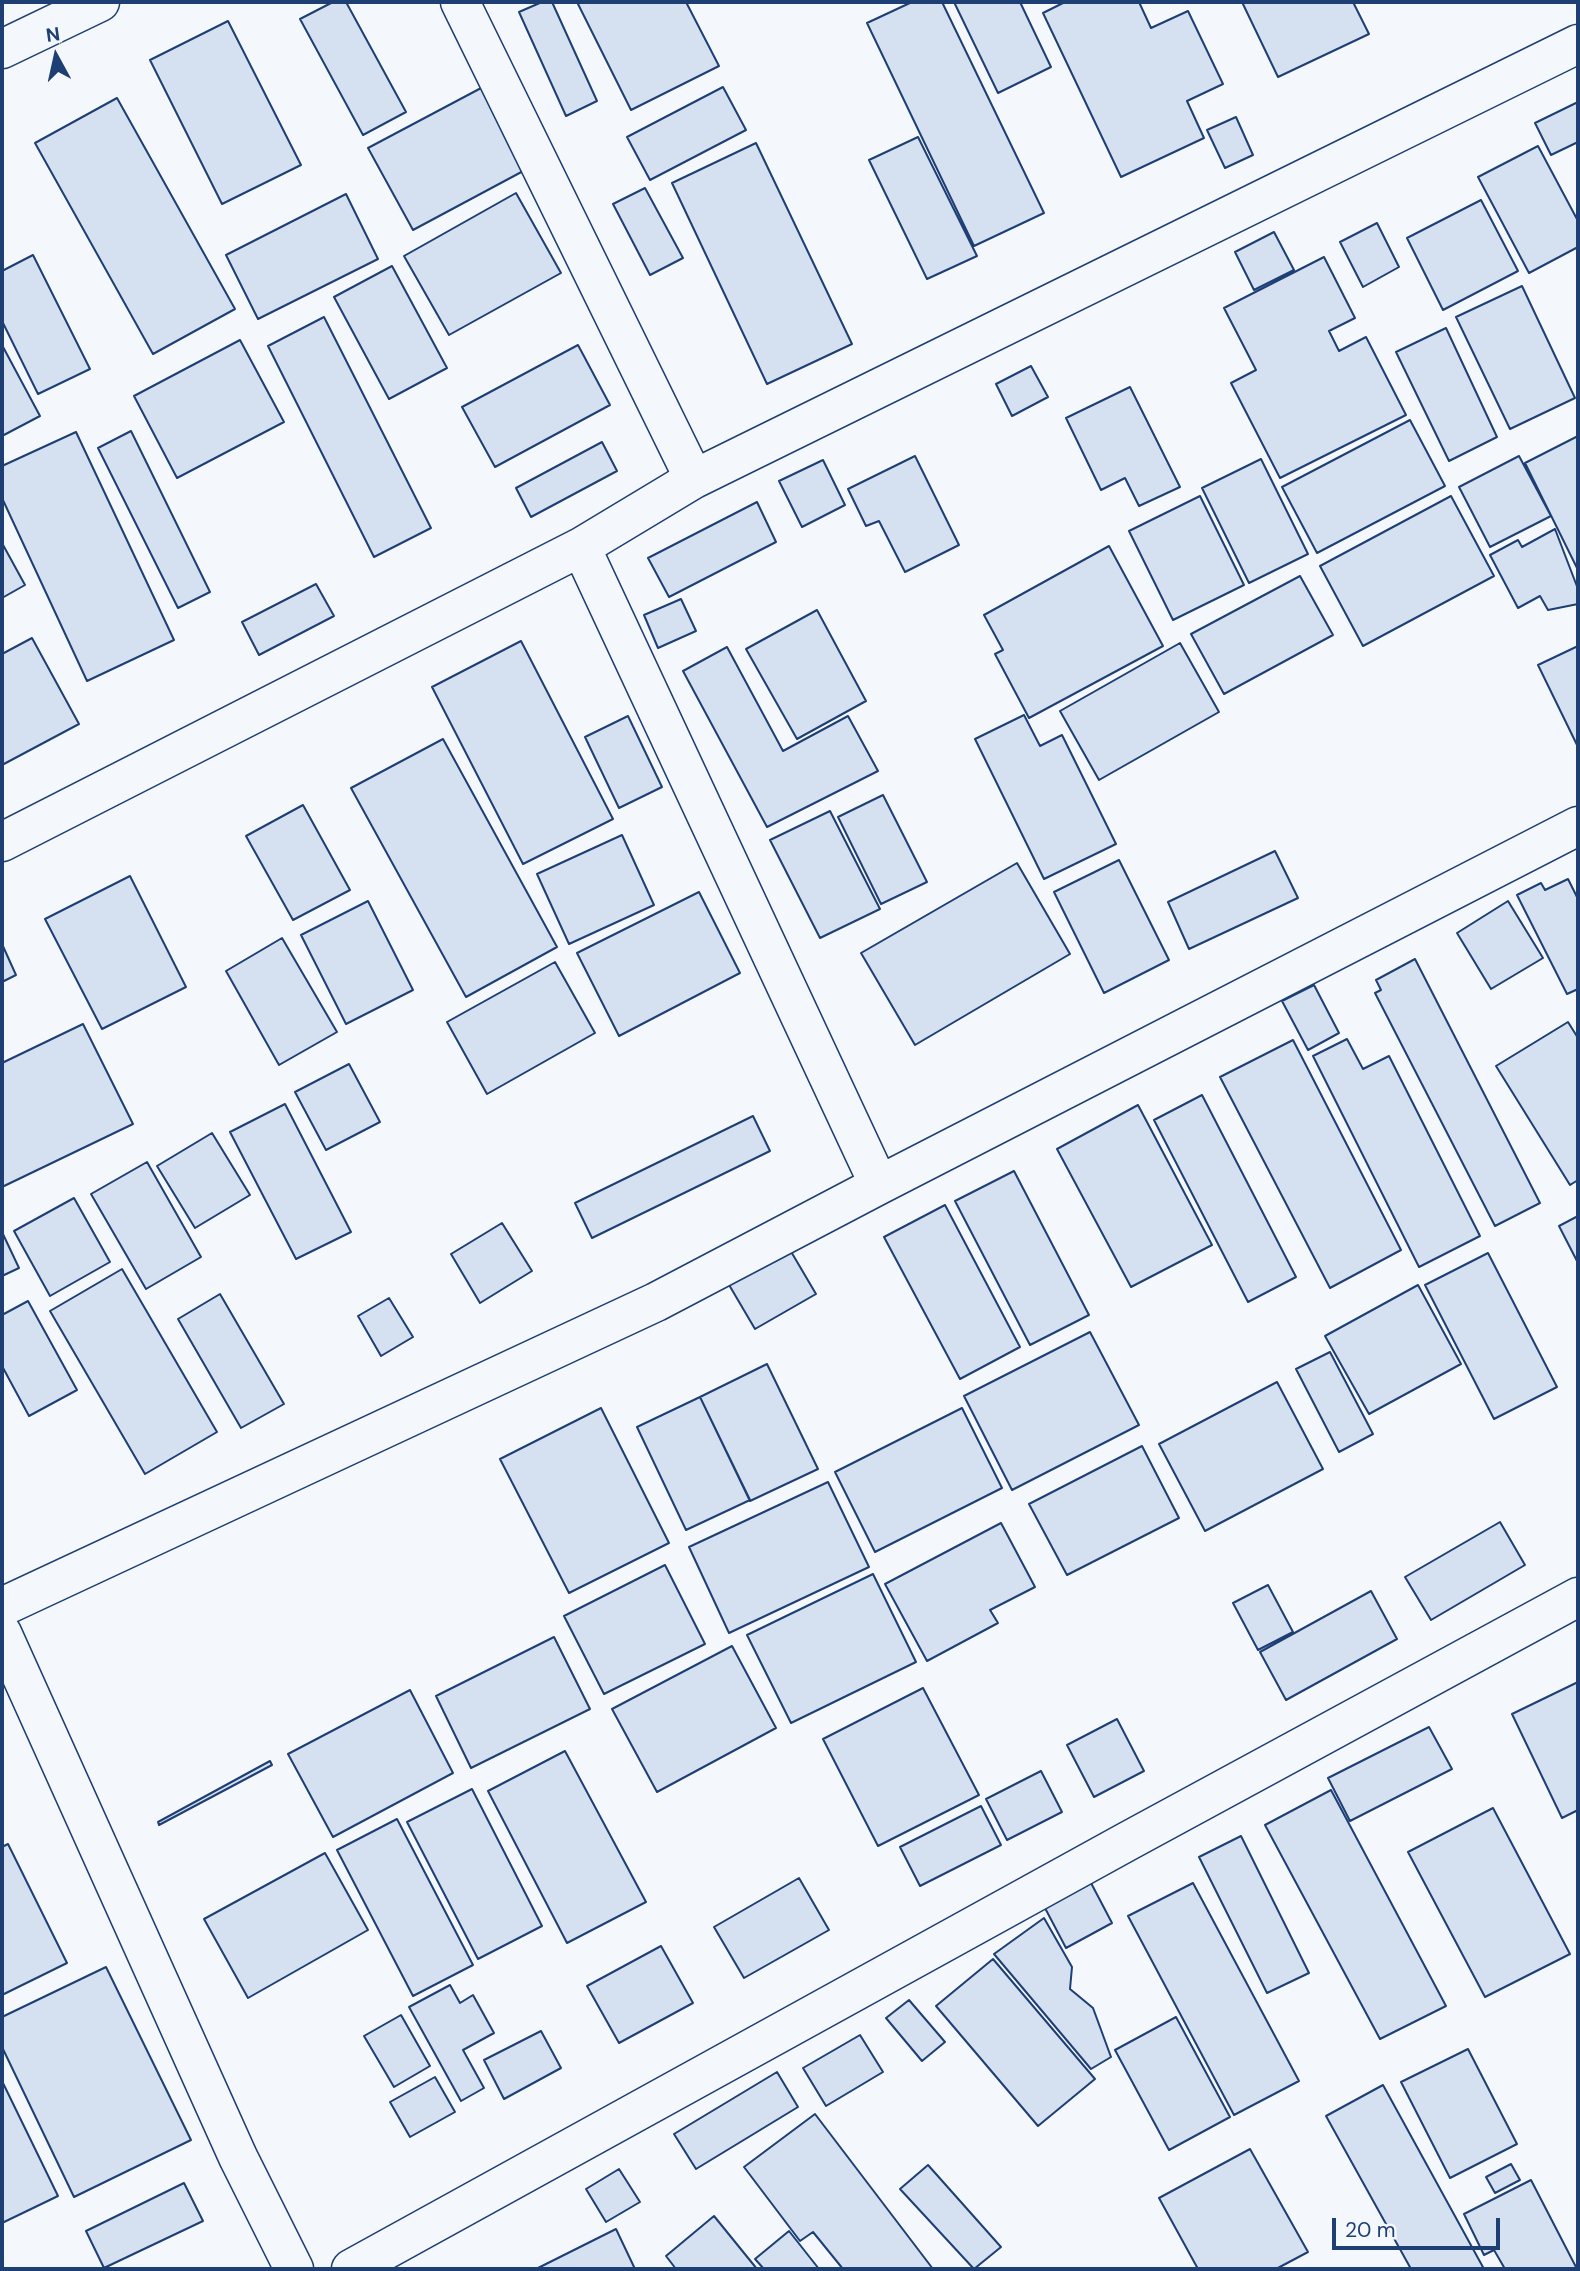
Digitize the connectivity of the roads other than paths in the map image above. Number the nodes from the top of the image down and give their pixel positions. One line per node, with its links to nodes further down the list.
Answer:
1 (100, 2): 4 (street)
2 (460, 2): 5 (street)
3 (1578, 44): 5 (street)
4 (2, 49)
5 (694, 479): 6 (street)
6 (581, 547): 8 (street); 9 (street)
7 (1578, 826): 9 (street)
8 (2, 842)
9 (879, 1185): 11 (street)
10 (1578, 1597): 14 (street)
11 (2, 1607)
12 (2, 1633): 13 (street)
13 (295, 2269)
14 (351, 2269)

